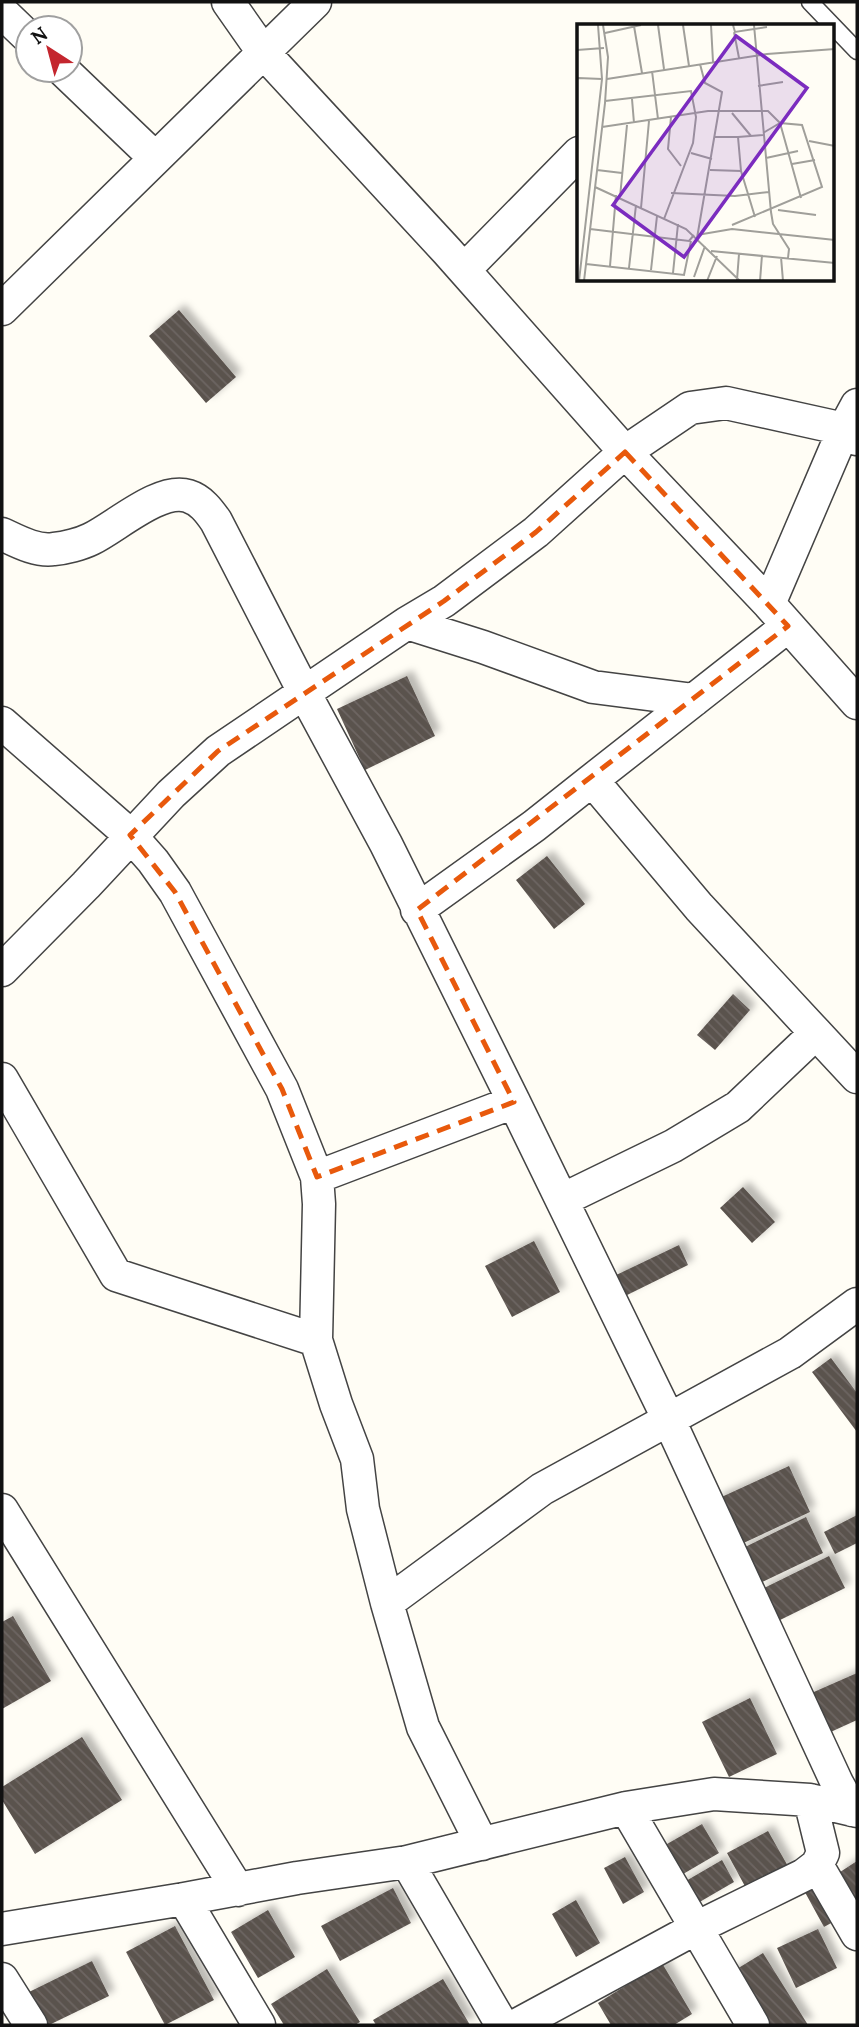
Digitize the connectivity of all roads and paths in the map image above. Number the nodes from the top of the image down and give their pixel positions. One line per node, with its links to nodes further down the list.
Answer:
1 (228, 2): 7 (street)
2 (315, 2): 7 (street)
3 (810, 2): 4 (lane)
4 (831, 24)
5 (834, 27): 6 (lane)
6 (857, 51)
7 (263, 52): 10 (street); 11 (street)
8 (78, 84): 10 (street)
9 (577, 155): 11 (street)
10 (155, 158): 12 (street)
11 (464, 270): 14 (street)
12 (2, 309)
13 (853, 425): 14 (street); 16 (street)
14 (625, 452): 16 (street); 17 (street)
15 (2, 534): 18 (street)
16 (779, 615): 19 (street); 20 (street)
17 (408, 623): 18 (street); 19 (street)
18 (305, 694): 23 (street); 24 (street)
19 (694, 700): 22 (street)
20 (857, 703)
21 (2, 723): 23 (street)
22 (592, 780): 24 (street); 26 (street)
23 (130, 835): 25 (street); 30 (street)
24 (417, 910): 29 (street)
25 (2, 970)
26 (816, 1033): 27 (street); 31 (street)
27 (857, 1077)
28 (2, 1079): 33 (street)
29 (514, 1102): 30 (street); 31 (street)
30 (317, 1177): 33 (street)
31 (562, 1200): 34 (street)
32 (857, 1304): 34 (street)
33 (316, 1340): 36 (street)
34 (670, 1420): 36 (street); 37 (street)
35 (2, 1510): 44 (street)
36 (387, 1603): 41 (street)
37 (847, 1776): 40 (street)
38 (810, 1800): 39 (street); 40 (street); 43 (street)
39 (626, 1808): 41 (street); 47 (street)
40 (855, 1811)
41 (482, 1844): 42 (street)
42 (407, 1863): 44 (street); 52 (street)
43 (817, 1865): 47 (street); 48 (street)
44 (237, 1890): 45 (street)
45 (184, 1899): 46 (street); 51 (street)
46 (6, 1921)
47 (698, 1927): 53 (street); 54 (street)
48 (857, 1934)
49 (2, 1979): 50 (street)
50 (31, 2025)
51 (259, 2025)
52 (502, 2025)
53 (517, 2025)
54 (753, 2025)

